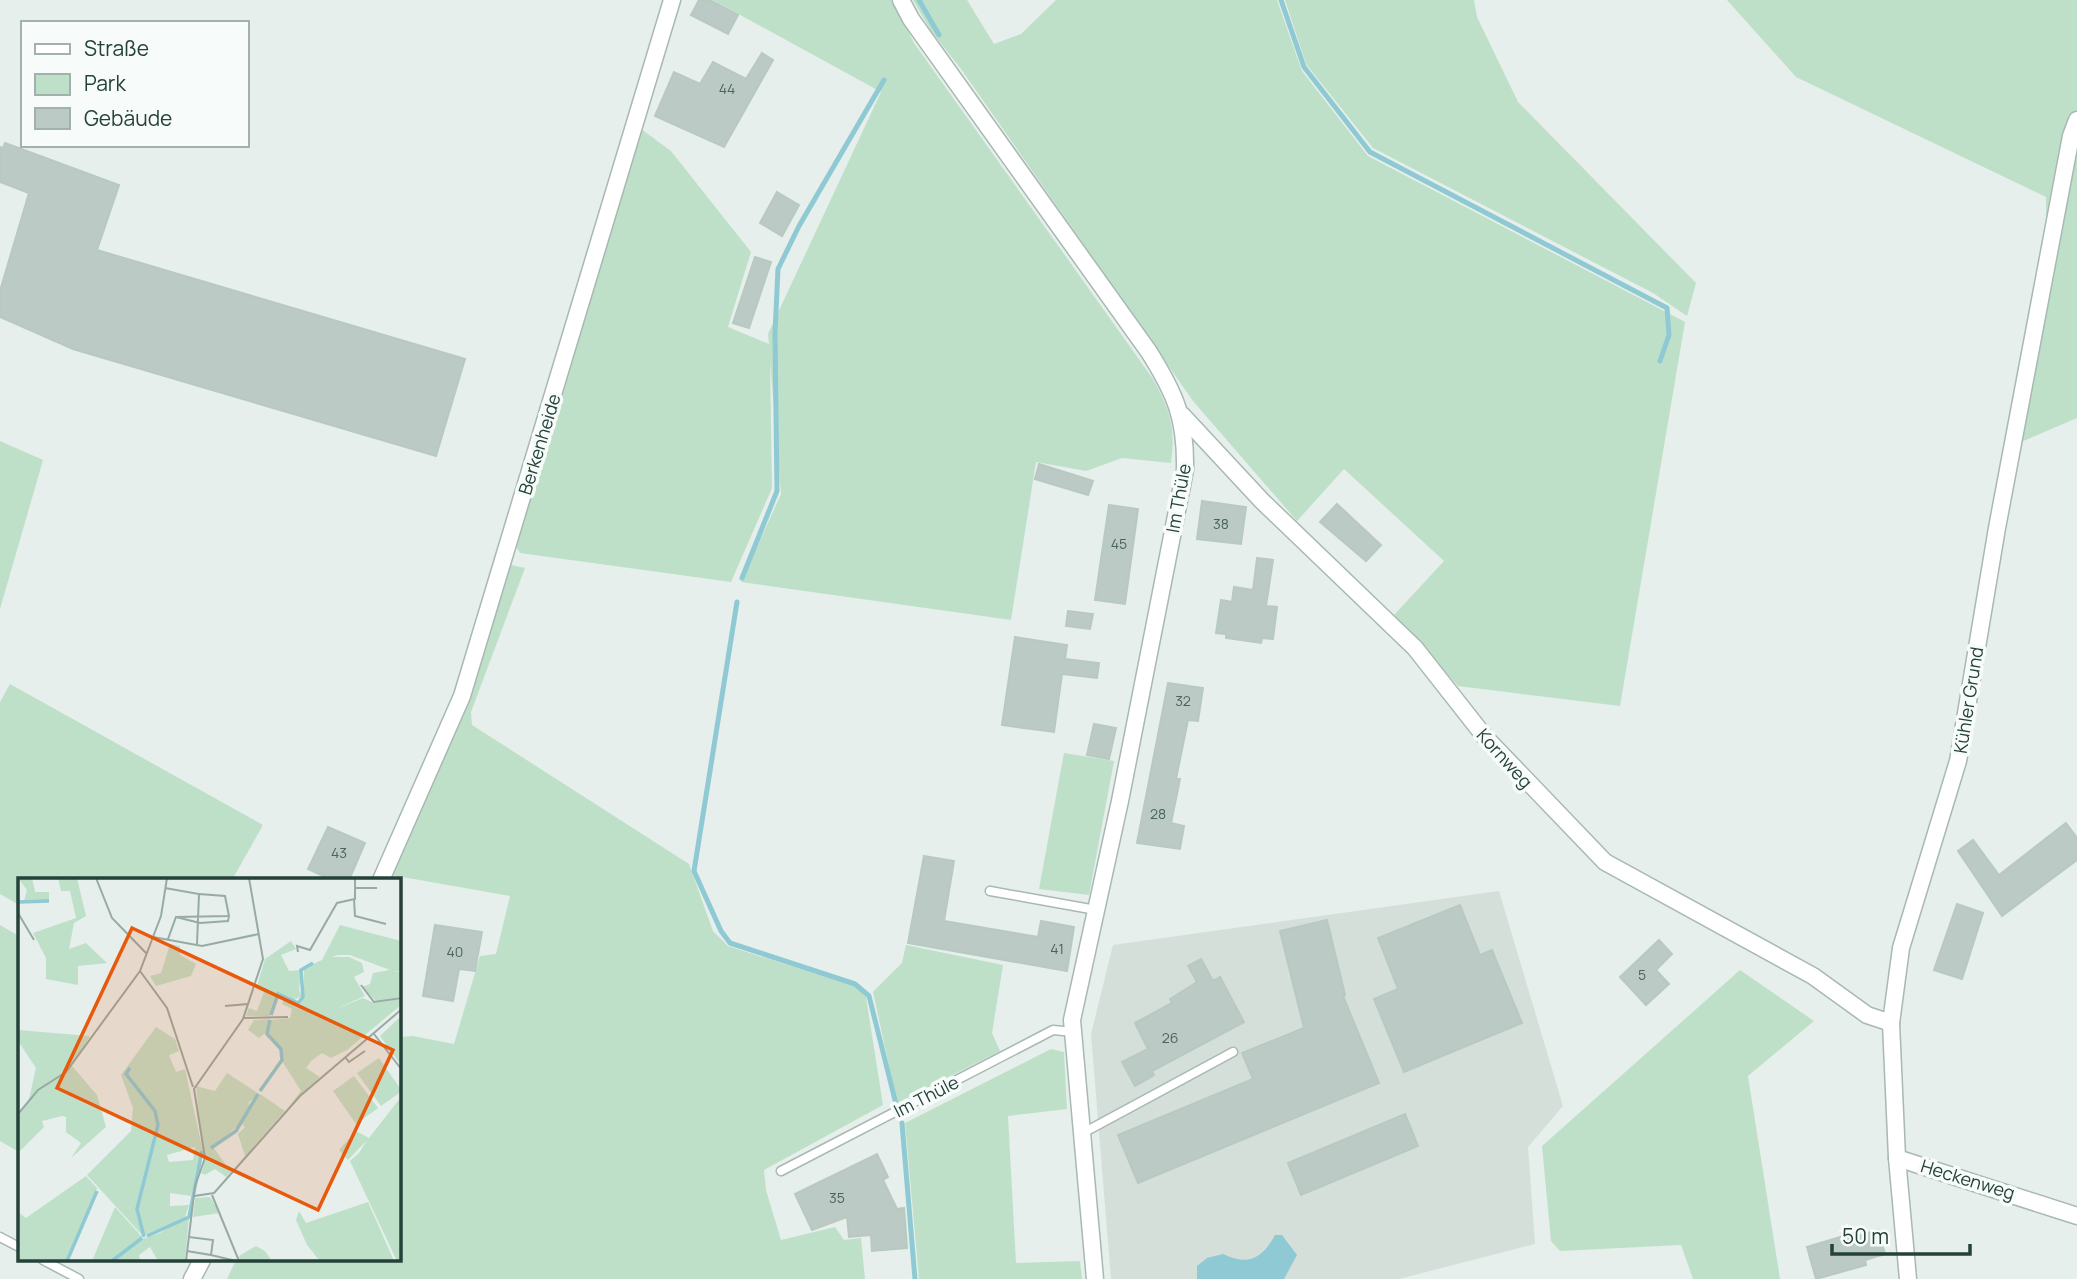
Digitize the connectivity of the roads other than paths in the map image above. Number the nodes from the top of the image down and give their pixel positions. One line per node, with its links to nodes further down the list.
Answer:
1 (672, 0): 5 (street, Berkenheide)
2 (901, 0): 4 (street, Im Thüle)
3 (2077, 120): 8 (street, Kühler Grund)
4 (1182, 415): 7 (street, Im Thüle); 8 (street, Kornweg)
5 (382, 878)
6 (990, 891): 7 (lane)
7 (1096, 910): 9 (street, Im Thüle)
8 (1891, 1023): 12 (street, Kühler Grund)
9 (1074, 1032): 11 (street, Im Thüle); 13 (lane, Im Thüle)
10 (1233, 1052): 11 (lane)
11 (1083, 1133): 21 (street, Im Thüle)
12 (1897, 1158): 14 (street, Heckenweg); 22 (street, Kühler Grund)
13 (781, 1171)
14 (2077, 1216)
15 (0, 1237): 16 (lane)
16 (18, 1246)
17 (47, 1262): 19 (lane)
18 (201, 1262): 20 (street)
19 (79, 1279)
20 (192, 1279)
21 (1095, 1279)
22 (1908, 1279)

